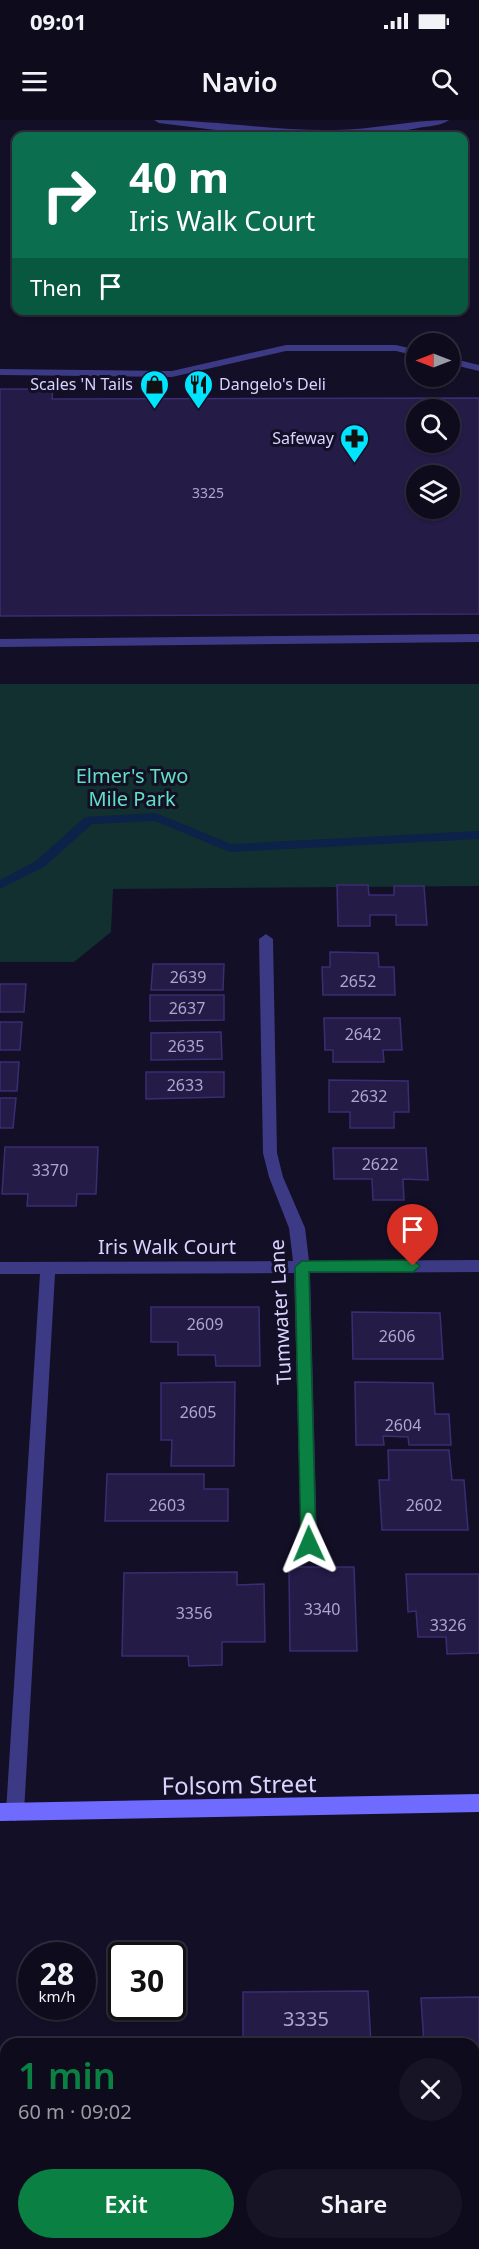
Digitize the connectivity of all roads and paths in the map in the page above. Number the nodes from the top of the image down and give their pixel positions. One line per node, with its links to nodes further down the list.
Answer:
1 (159, 120): 2 (street)
2 (444, 120)
3 (406, 350): 6 (street)
4 (460, 363): 5 (street)
5 (479, 368)
6 (0, 372)
7 (479, 638): 8 (street)
8 (0, 643)
9 (266, 939): 11 (street, Tumwater Lane)
10 (479, 1266): 11 (street, Iris Walk Court)
11 (302, 1267): 13 (street, Iris Walk Court); 14 (street, Tumwater Lane)
12 (0, 1268): 13 (street, Iris Walk Court)
13 (48, 1268): 16 (street)
14 (309, 1544)
15 (479, 1803): 16 (main road, Folsom Street)
16 (7, 1812)

